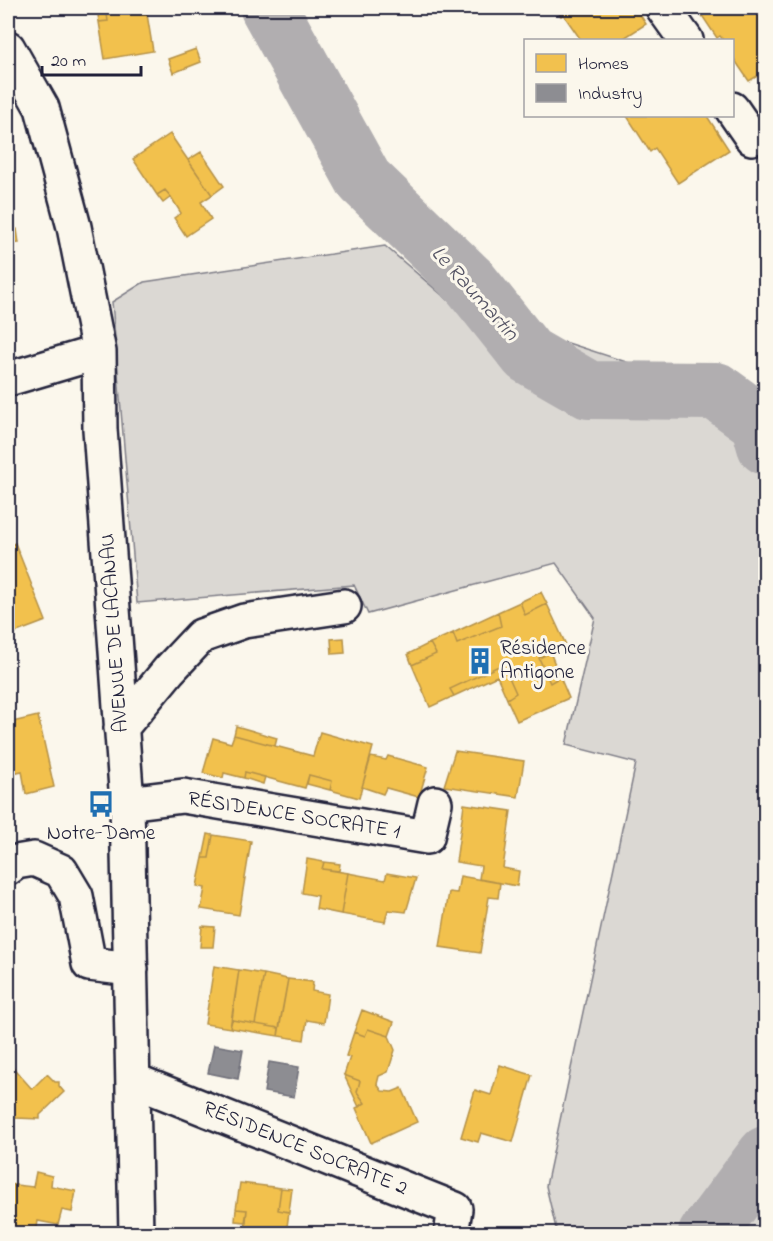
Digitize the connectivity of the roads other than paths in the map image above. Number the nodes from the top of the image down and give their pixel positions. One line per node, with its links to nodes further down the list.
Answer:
1 (663, 8): 2 (street)
2 (685, 39)
3 (8, 48): 6 (street, AVENUE DE LACANAU)
4 (734, 112): 5 (street)
5 (752, 138)
6 (99, 352): 7 (street); 9 (street, AVENUE DE LACANAU)
7 (8, 379)
8 (344, 606): 9 (street)
9 (121, 728): 10 (street, AVENUE DE LACANAU)
10 (127, 803): 11 (street, RÉSIDENCE SOCRATE 1); 13 (street, AVENUE DE LACANAU)
11 (435, 803)
12 (8, 868): 13 (street)
13 (131, 969): 14 (street, AVENUE DE LACANAU)
14 (133, 1080): 15 (street, AVENUE DE LACANAU); 16 (street, RÉSIDENCE SOCRATE 2)
15 (136, 1233)
16 (451, 1233)

